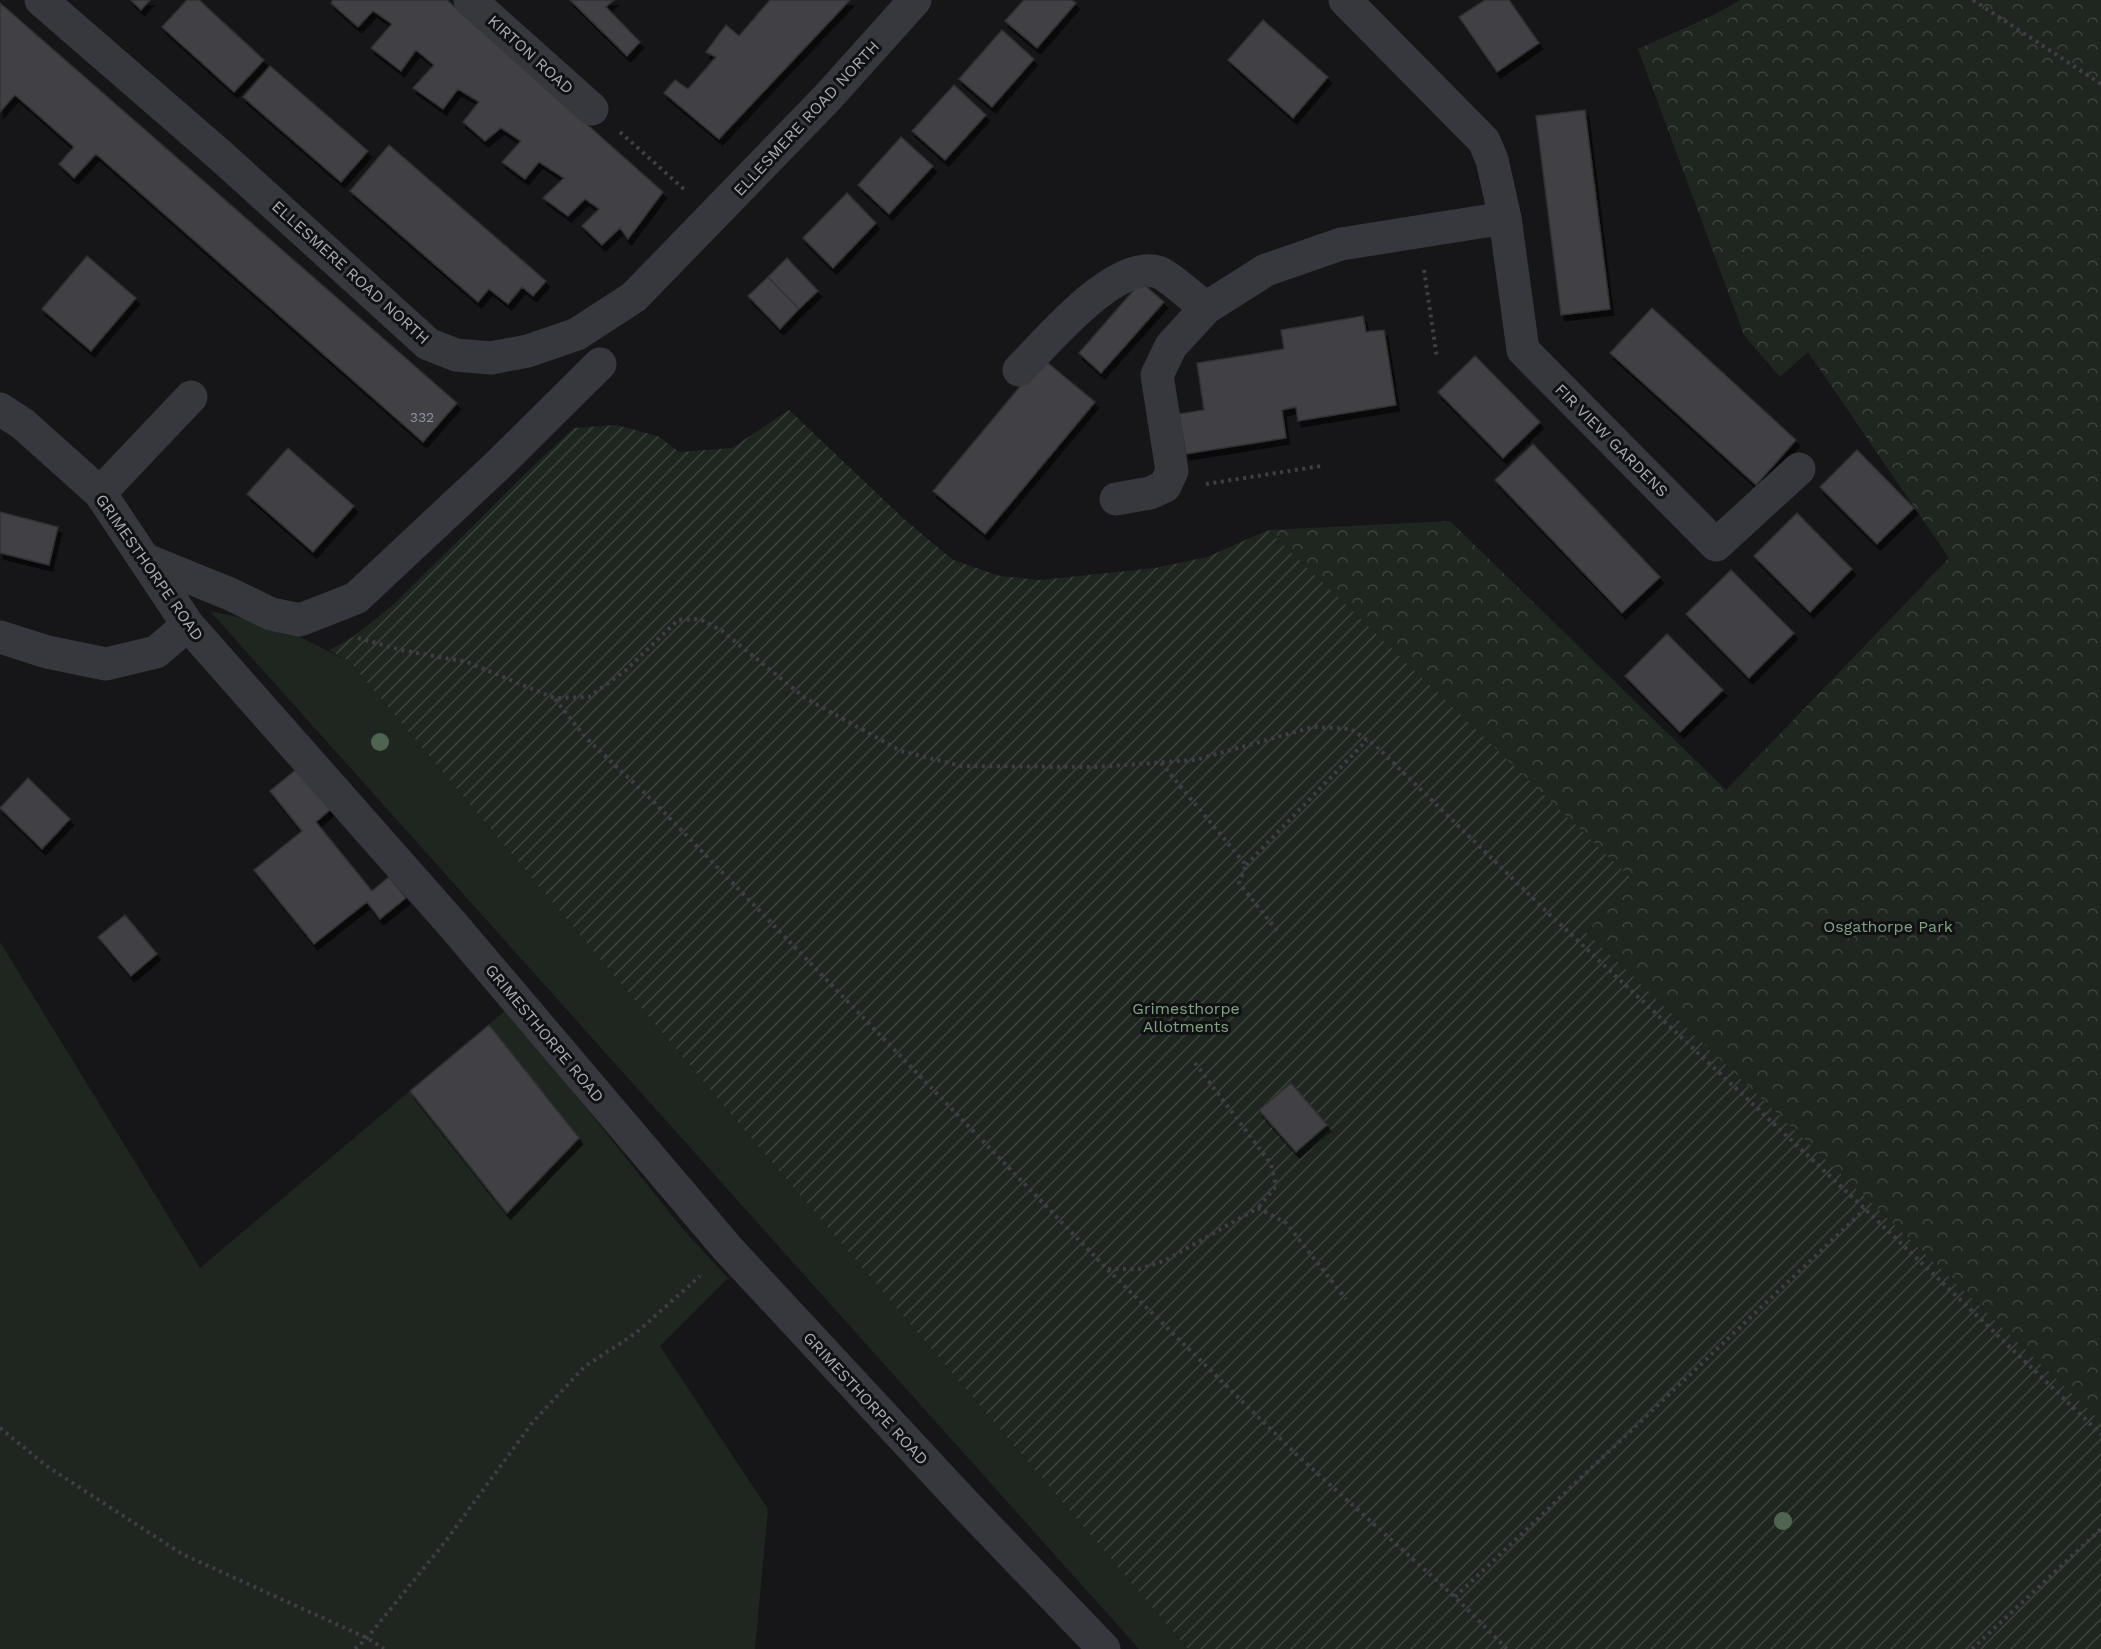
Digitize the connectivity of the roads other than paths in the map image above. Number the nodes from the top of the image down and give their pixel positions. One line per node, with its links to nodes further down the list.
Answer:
1 (41, 0): 3 (street, ELLESMERE ROAD NORTH)
2 (470, 0): 5 (street, KIRTON ROAD)
3 (915, 0)
4 (1345, 0): 6 (street, FIR VIEW GARDENS)
5 (592, 109)
6 (1505, 218): 7 (street); 12 (street, FIR VIEW GARDENS)
7 (1206, 308): 9 (street); 14 (street)
8 (600, 364): 15 (street)
9 (1019, 370)
10 (191, 397): 13 (street)
11 (0, 409): 13 (street, GRIMESTHORPE ROAD)
12 (1799, 469)
13 (100, 493): 15 (street, GRIMESTHORPE ROAD)
14 (1116, 499)
15 (144, 559): 16 (street, GRIMESTHORPE ROAD)
16 (188, 626): 17 (street); 18 (street, GRIMESTHORPE ROAD)
17 (0, 637)
18 (1104, 1649)

